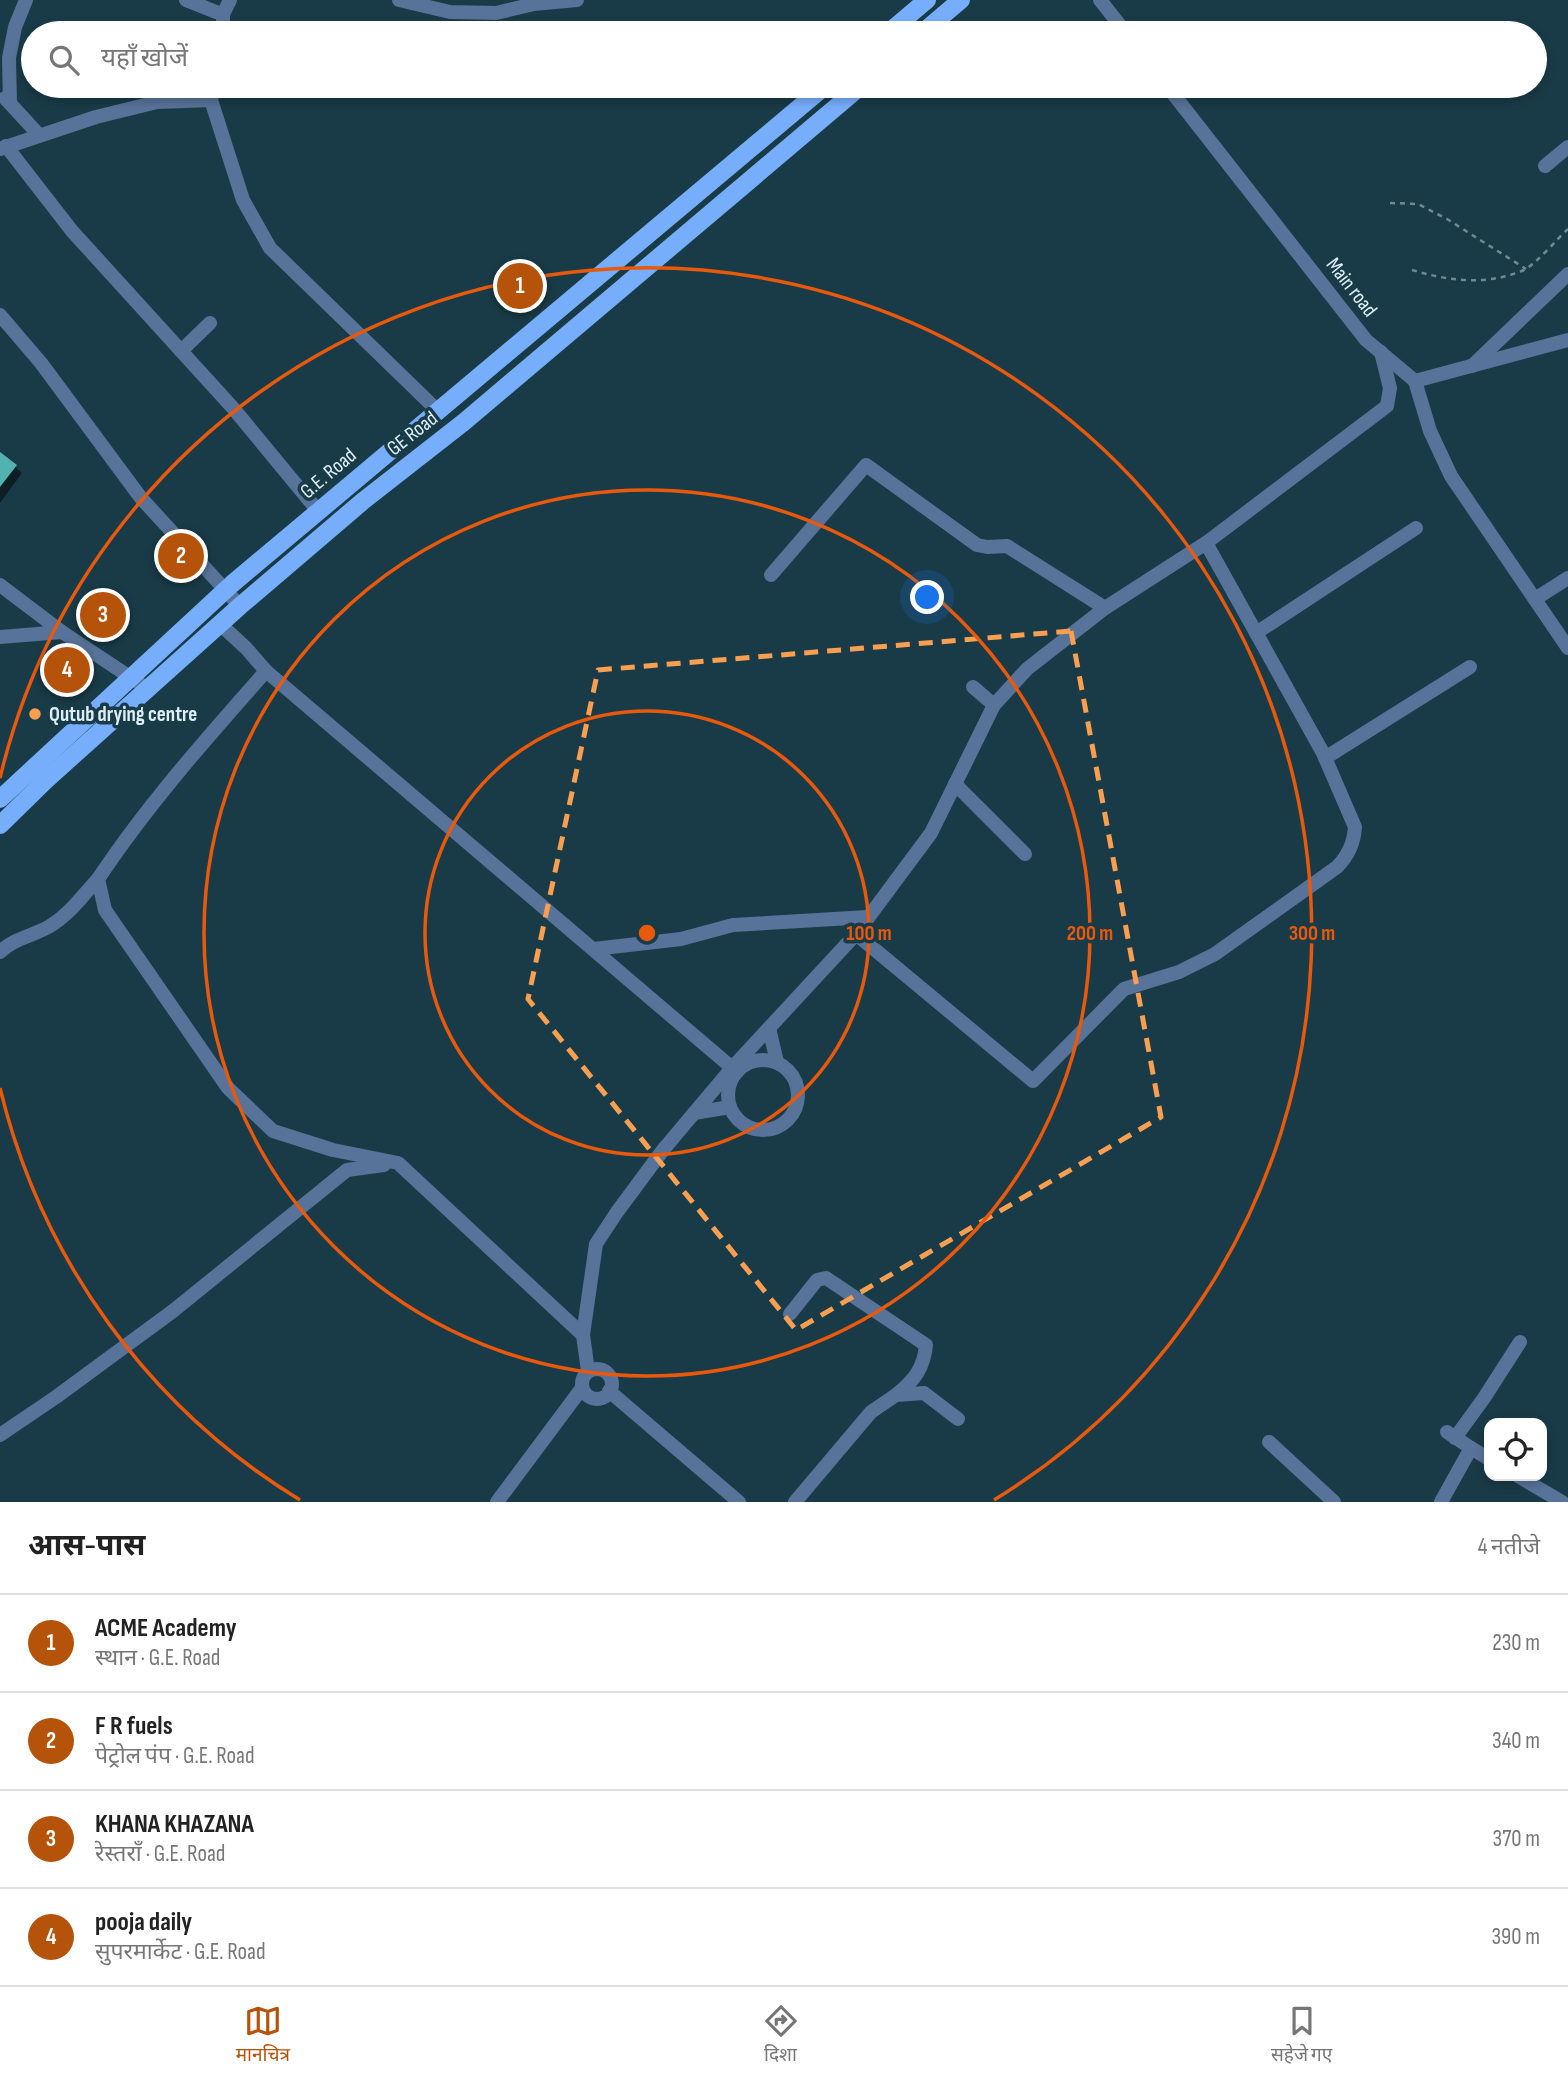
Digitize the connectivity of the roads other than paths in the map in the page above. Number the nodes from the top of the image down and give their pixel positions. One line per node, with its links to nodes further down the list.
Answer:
1 (26, 0): 14 (street)
2 (186, 0): 9 (street)
3 (230, 0): 10 (street)
4 (399, 0): 5 (street)
5 (577, 0)
6 (961, 0): 12 (main road)
7 (1100, 0): 13 (street)
8 (923, 2): 11 (main road)
9 (216, 12)
10 (223, 21)
11 (902, 21)
12 (936, 21)
13 (1117, 21)
14 (5, 98): 20 (street)
15 (182, 98): 20 (street)
16 (214, 98): 32 (street)
17 (811, 98): 32 (main road, G.E. Road)
18 (846, 98): 41 (main road, GE Road)
19 (1176, 98): 29 (street, Main road)
20 (40, 135): 22 (street)
21 (1568, 147): 23 (street)
22 (3, 148): 28 (street)
23 (1545, 166)
24 (1568, 274): 30 (street)
25 (0, 315): 39 (street)
26 (210, 323): 28 (street)
27 (1568, 340): 30 (street)
28 (181, 351): 33 (street)
29 (1381, 352): 31 (street, Main road); 35 (street)
30 (1471, 367): 31 (street)
31 (1415, 381): 40 (street)
32 (438, 411): 33 (main road, G.E. Road)
33 (318, 511): 39 (main road, G.E. Road)
34 (1416, 528): 45 (street)
35 (1206, 543): 42 (street); 45 (street)
36 (771, 575): 42 (street)
37 (1568, 578): 40 (street)
38 (0, 585): 44 (street)
39 (226, 589): 41 (street); 50 (main road, G.E. Road)
40 (1535, 599): 47 (street)
41 (240, 606): 43 (main road, GE Road)
42 (1105, 608): 53 (street)
43 (220, 624): 49 (street); 52 (main road, GE Road)
44 (62, 632): 46 (street); 50 (street)
45 (1256, 633): 54 (street)
46 (0, 637)
47 (1568, 648)
48 (1470, 667): 54 (street)
49 (266, 671): 59 (street); 62 (street)
50 (130, 677): 52 (street); 56 (main road, G.E. Road)
51 (973, 687): 53 (street)
52 (148, 689): 57 (main road, GE Road)
53 (995, 705): 55 (street)
54 (1325, 758): 61 (street)
55 (955, 784): 58 (street); 60 (street)
56 (0, 799)
57 (0, 825)
58 (1026, 854)
59 (98, 879): 63 (street); 69 (street)
60 (868, 917): 61 (street); 62 (street)
61 (856, 934): 64 (street)
62 (594, 949): 66 (street)
63 (0, 952)
64 (769, 1028): 65 (street); 66 (street)
65 (777, 1062): 66 (street); 67 (street)
66 (735, 1070): 67 (street); 68 (street)
67 (730, 1107): 68 (street)
68 (694, 1114): 71 (street)
69 (398, 1163): 71 (street); 78 (street)
70 (790, 1314): 76 (street)
71 (583, 1335): 73 (street)
72 (1520, 1342): 80 (street)
73 (588, 1371): 74 (street); 75 (street)
74 (582, 1388): 75 (street); 83 (street)
75 (609, 1391): 84 (street)
76 (896, 1395): 77 (street); 85 (street)
77 (958, 1419)
78 (0, 1435)
79 (1269, 1442): 86 (street)
80 (1471, 1448): 81 (street); 87 (street)
81 (1484, 1456)
82 (1526, 1481): 88 (street)
83 (497, 1502)
84 (739, 1502)
85 (796, 1502)
86 (1334, 1502)
87 (1441, 1502)
88 (1562, 1502)

